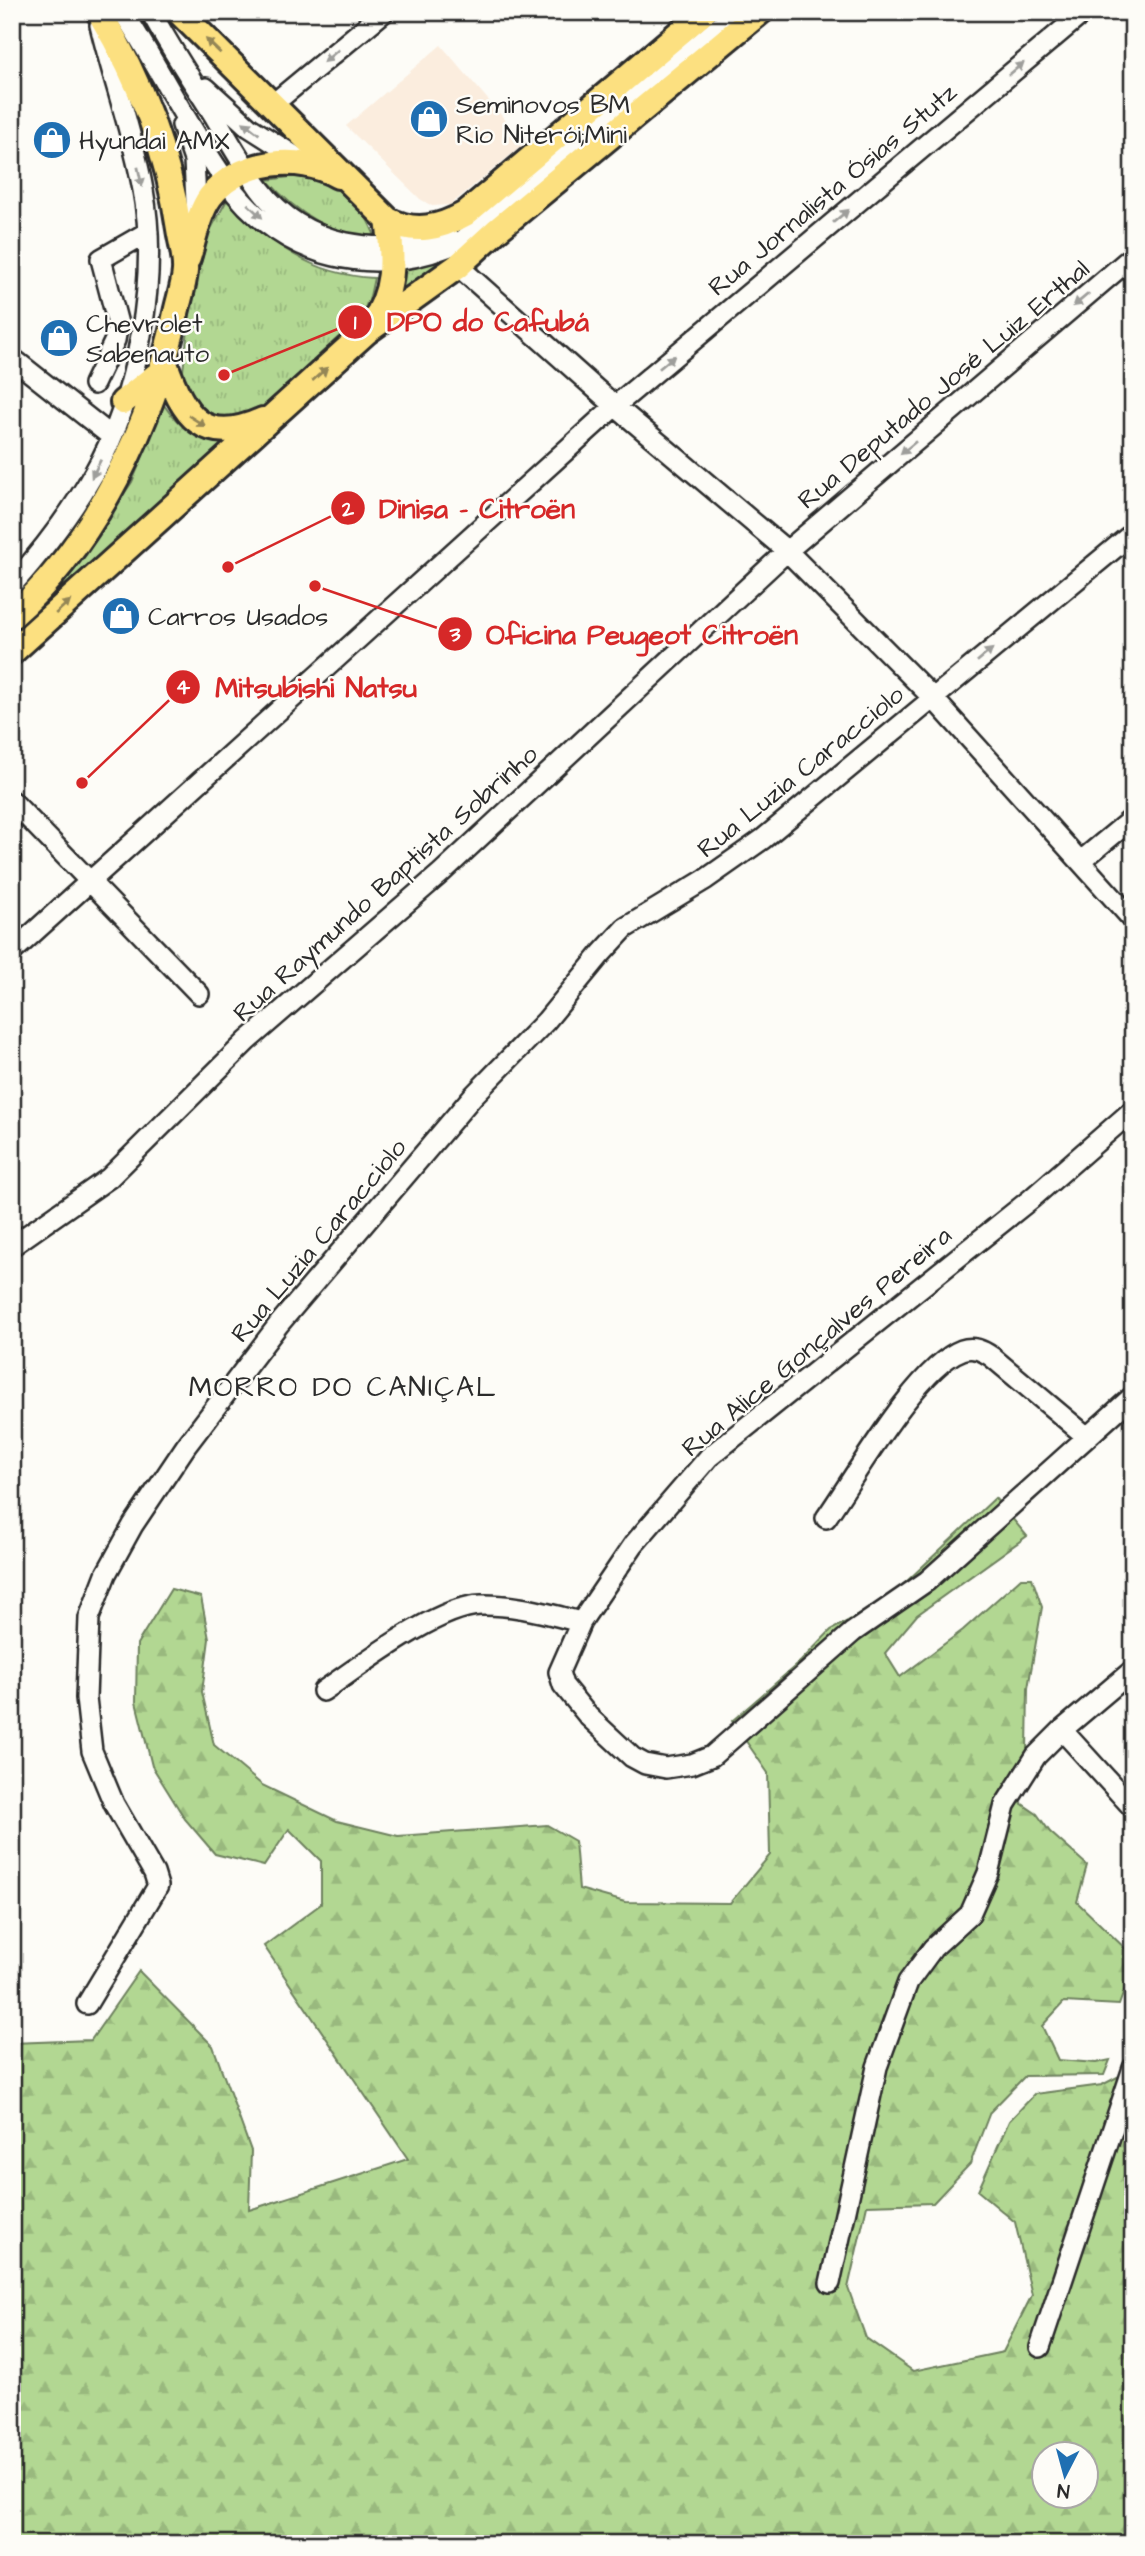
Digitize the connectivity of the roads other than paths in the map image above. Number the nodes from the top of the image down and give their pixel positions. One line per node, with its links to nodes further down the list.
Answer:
1 (98, 12): 19 (street, one-way to 19); 23 (main road)
2 (123, 12): 12 (street)
3 (151, 12): 11 (street)
4 (179, 12): 13 (main road, one-way to 4)
5 (384, 12): 13 (street, one-way to 13)
6 (704, 12): 17 (main road)
7 (723, 12): 20 (street)
8 (737, 12): 20 (street)
9 (760, 12): 22 (main road)
10 (1084, 12): 29 (street, Rua Jornalista Ósias Stutz, one-way to 10)
11 (175, 54): 14 (street, one-way to 11); 15 (street)
12 (159, 69): 15 (street); 18 (street)
13 (273, 104): 16 (main road)
14 (308, 165): 15 (main road); 16 (main road)
15 (237, 176): 18 (main road); 20 (street)
16 (354, 186): 17 (main road)
17 (388, 220): 20 (main road)
18 (197, 226): 23 (main road)
19 (148, 232): 27 (street); 28 (street)
20 (393, 255): 24 (main road)
21 (1133, 256): 33 (street, Rua Deputado José Luiz Erthal, one-way to 33)
22 (458, 266): 24 (main road); 29 (street)
23 (185, 270): 26 (main road)
24 (366, 332): 30 (main road, one-way to 24)
25 (12, 358): 31 (street)
26 (164, 367): 28 (main road); 30 (main road, one-way to 30); 35 (main road)
27 (94, 384)
28 (123, 402): 31 (street)
29 (615, 406): 33 (street); 41 (street, Rua Jornalista Ósias Stutz)
30 (274, 416): 36 (main road, one-way to 30)
31 (111, 436): 34 (street, one-way to 34)
32 (1133, 533): 37 (street, one-way to 32)
33 (787, 551): 37 (street); 46 (street, Rua Raymundo Baptista Sobrinho)
34 (12, 584)
35 (12, 616)
36 (12, 652)
37 (933, 698): 40 (street); 55 (street, Rua Luzia Caracciolo)
38 (12, 801): 41 (street)
39 (1133, 818): 40 (street)
40 (1081, 861): 42 (street)
41 (90, 883): 43 (street, Rua Jornalista Ósias Stutz); 44 (street)
42 (1133, 920)
43 (12, 952)
44 (199, 994)
45 (1133, 1110): 50 (street, Rua Alice Gonçalves Pereira)
46 (12, 1246)
47 (1133, 1396): 48 (street)
48 (1086, 1436): 49 (street); 50 (street, Rua Alice Gonçalves Pereira)
49 (826, 1518)
50 (581, 1622): 52 (street)
51 (1133, 1670): 53 (street)
52 (323, 1691)
53 (1062, 1730): 54 (street); 57 (street)
54 (1133, 1808)
55 (87, 2004)
56 (1133, 2067): 58 (street)
57 (830, 2283)
58 (1040, 2347)

